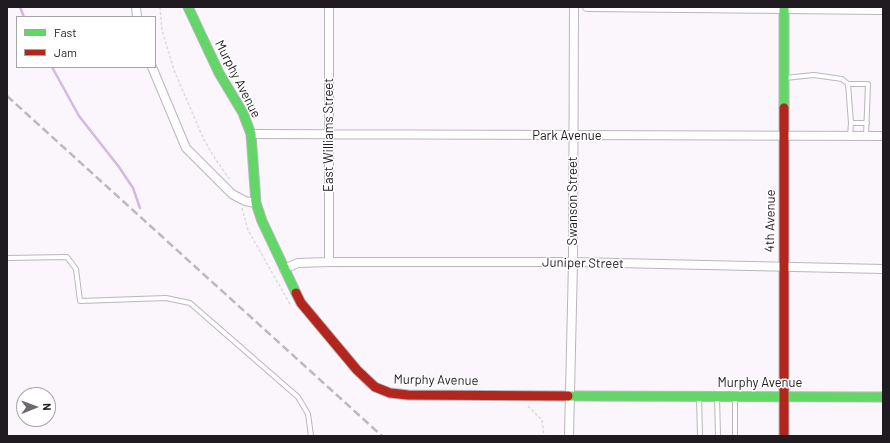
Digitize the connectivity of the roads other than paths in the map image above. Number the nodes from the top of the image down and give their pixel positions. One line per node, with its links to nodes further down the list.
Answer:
1 (188, 7): 2 (street); 14 (street, Murphy Avenue)
2 (192, 7)
3 (329, 7): 15 (street, East Williams Street)
4 (574, 7): 17 (street, Swanson Street)
5 (587, 7): 6 (street)
6 (681, 8): 7 (street)
7 (784, 8): 8 (street); 10 (street, 4th Avenue)
8 (883, 10)
9 (152, 68): 21 (street)
10 (784, 78): 11 (lane); 16 (street, 4th Avenue)
11 (848, 84): 12 (lane); 13 (lane)
12 (850, 123): 13 (lane); 18 (lane)
13 (867, 123): 19 (lane)
14 (251, 134): 15 (street, Park Avenue); 21 (street, Murphy Avenue)
15 (330, 134): 17 (street, Park Avenue); 23 (street, East Williams Street)
16 (784, 135): 17 (street, Park Avenue); 18 (street, Park Avenue); 25 (street, 4th Avenue)
17 (574, 136): 24 (street, Swanson Street)
18 (850, 136): 19 (street, Park Avenue)
19 (866, 136): 20 (street, Park Avenue)
20 (883, 136)
21 (256, 203): 26 (street, Murphy Avenue)
22 (7, 258): 34 (lane)
23 (329, 262): 24 (street, Juniper Street); 26 (street, Juniper Street)
24 (573, 262): 25 (street, Juniper Street); 28 (street, Swanson Street)
25 (783, 267): 27 (street, Juniper Street); 32 (street, 4th Avenue)
26 (284, 268): 28 (street, Murphy Avenue)
27 (883, 269)
28 (571, 395): 29 (street, Murphy Avenue); 35 (street, Swanson Street)
29 (699, 396): 30 (street, Murphy Avenue); 36 (lane)
30 (717, 396): 31 (street, Murphy Avenue); 37 (lane)
31 (735, 396): 32 (street, Murphy Avenue); 38 (lane)
32 (784, 396): 33 (street, Murphy Avenue); 39 (street, 4th Avenue)
33 (883, 397)
34 (311, 436)
35 (569, 436)
36 (700, 436)
37 (718, 436)
38 (735, 436)
39 (784, 436)

